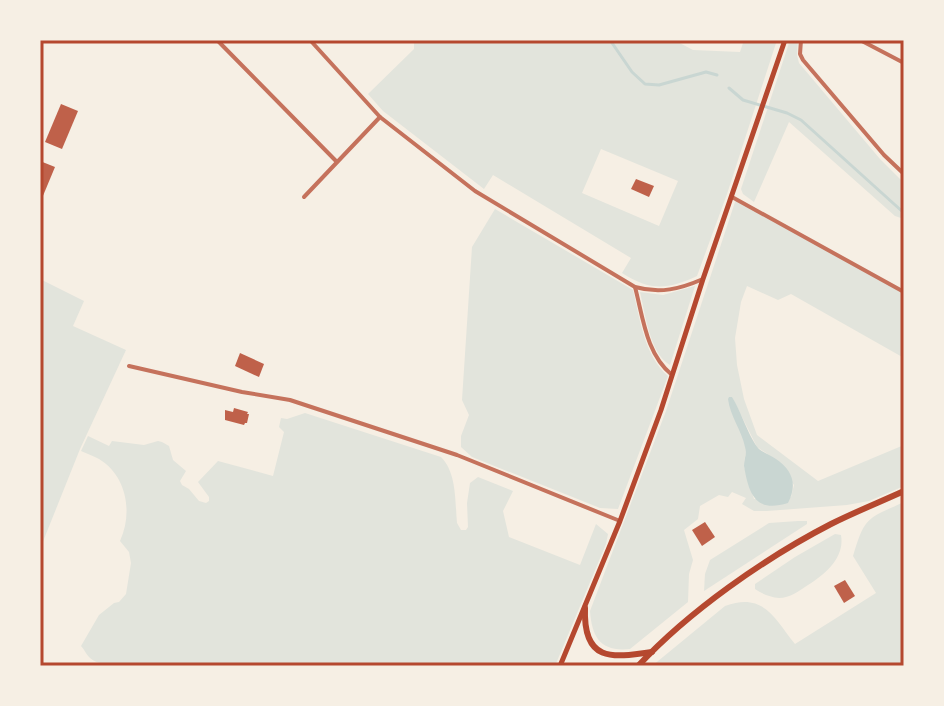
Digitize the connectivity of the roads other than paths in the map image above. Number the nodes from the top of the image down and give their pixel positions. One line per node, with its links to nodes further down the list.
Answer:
1 (217, 40): 8 (street)
2 (310, 40): 7 (street)
3 (785, 40): 11 (main road)
4 (801, 40): 9 (street)
5 (860, 40): 6 (street)
6 (904, 63)
7 (380, 117): 8 (street); 13 (street)
8 (336, 161): 10 (street)
9 (904, 174)
10 (304, 197)
11 (732, 197): 12 (main road); 14 (street)
12 (703, 279): 13 (street); 16 (main road)
13 (635, 287): 16 (street)
14 (904, 292)
15 (129, 366): 18 (street)
16 (673, 376): 18 (main road)
17 (904, 491): 20 (highway)
18 (620, 521): 19 (main road)
19 (585, 608): 20 (highway); 21 (main road)
20 (652, 652): 22 (highway)
21 (560, 666)
22 (638, 666)

